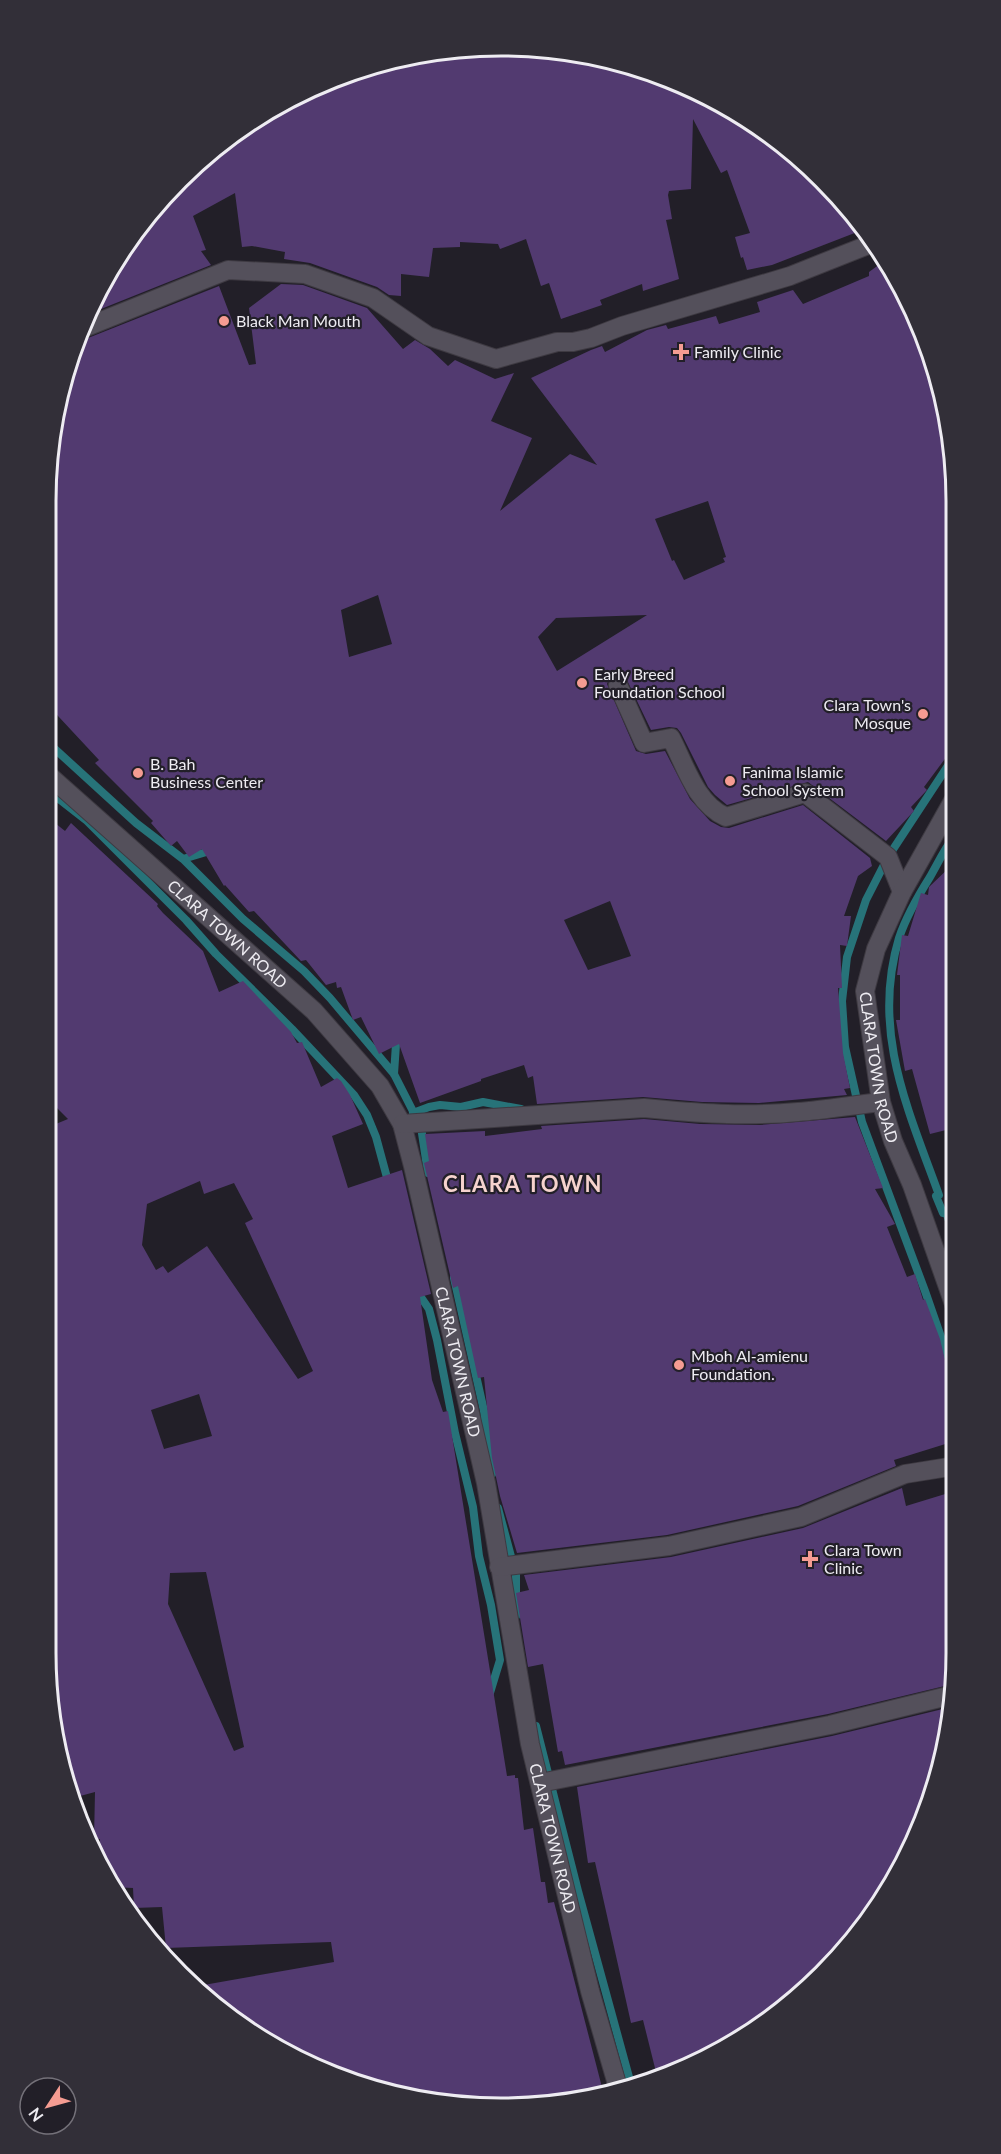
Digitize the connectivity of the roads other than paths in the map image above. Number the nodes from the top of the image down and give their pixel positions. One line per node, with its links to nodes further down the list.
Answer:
1 (866, 246): 2 (street)
2 (91, 325)
3 (618, 684): 6 (street)
4 (56, 782): 8 (street, CLARA TOWN ROAD)
5 (946, 814): 6 (street, CLARA TOWN ROAD)
6 (903, 892): 7 (street, CLARA TOWN ROAD)
7 (881, 1102): 8 (street); 9 (street, CLARA TOWN ROAD)
8 (402, 1124): 11 (street, CLARA TOWN ROAD)
9 (946, 1281)
10 (946, 1467): 11 (street)
11 (499, 1567): 13 (street, CLARA TOWN ROAD)
12 (944, 1697): 13 (street)
13 (540, 1783): 14 (street, CLARA TOWN ROAD)
14 (617, 2083)

